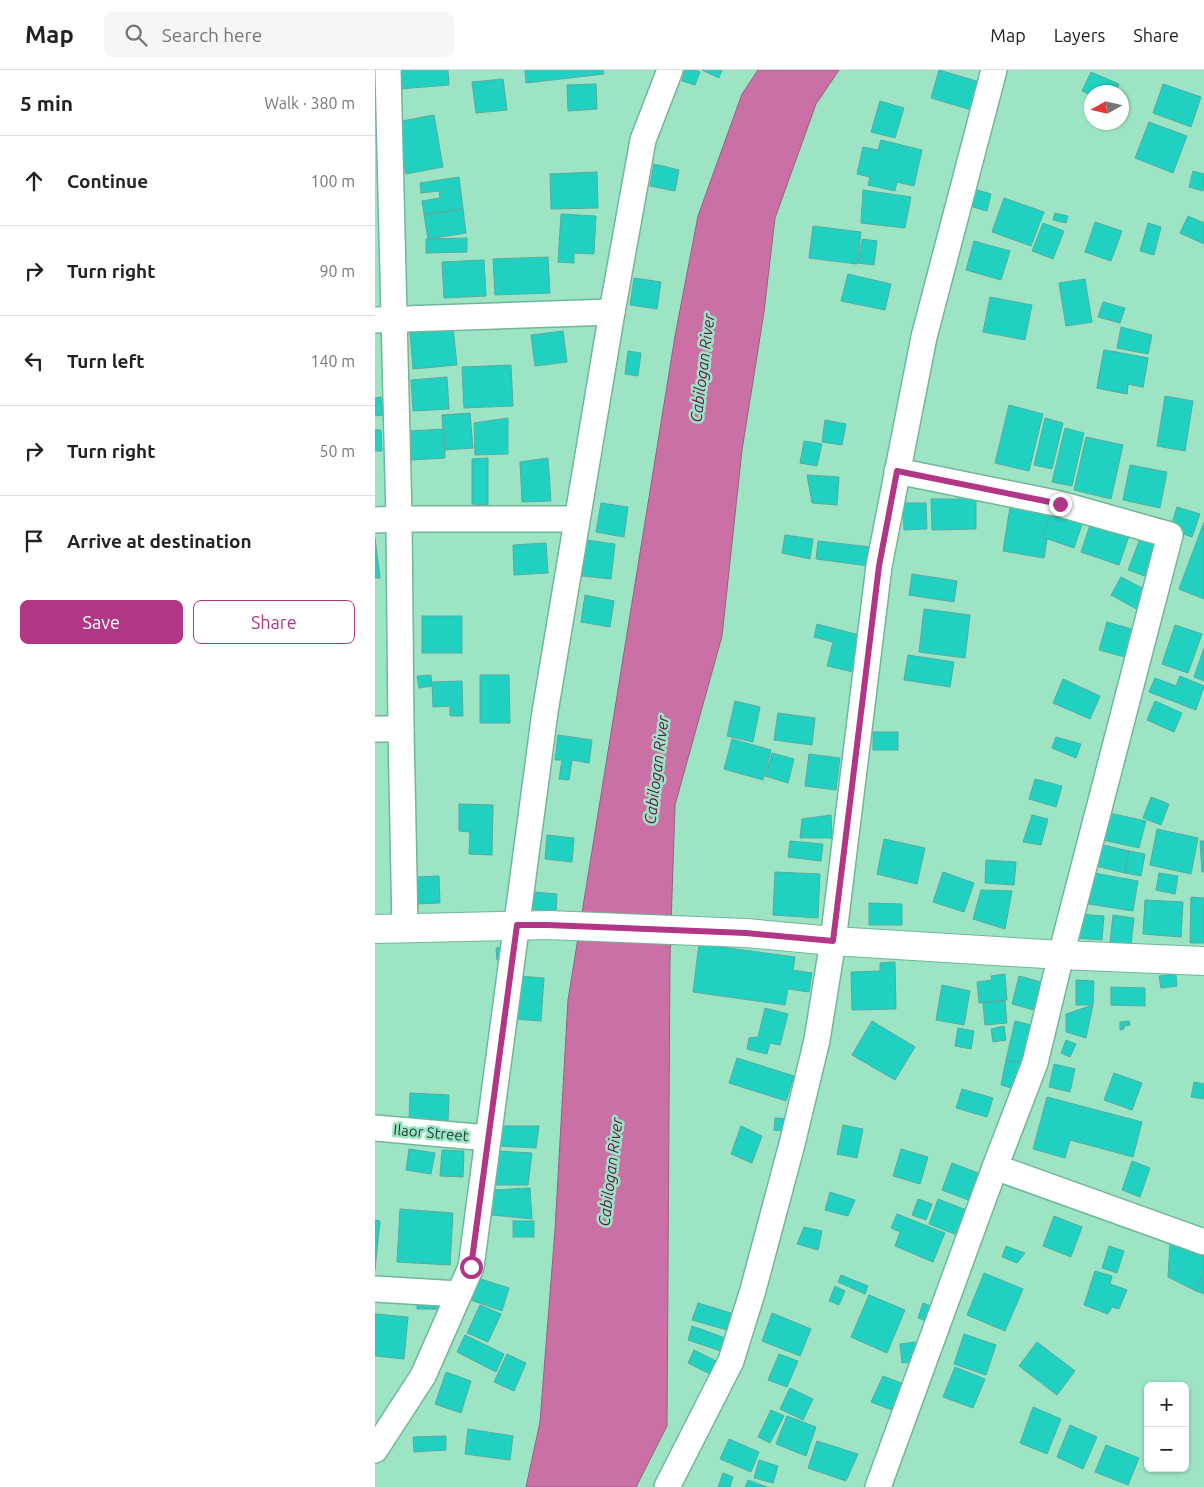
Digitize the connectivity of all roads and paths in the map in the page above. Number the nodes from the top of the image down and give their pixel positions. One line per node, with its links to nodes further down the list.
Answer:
1 (388, 70): 4 (street)
2 (669, 70): 5 (street)
3 (994, 70): 7 (street)
4 (383, 103): 6 (street)
5 (612, 312): 6 (street); 9 (street)
6 (385, 320): 8 (street)
7 (897, 471): 15 (street); 16 (street)
8 (387, 519): 9 (street); 10 (street)
9 (577, 519): 12 (street)
10 (401, 728): 11 (street); 13 (street)
11 (375, 729)
12 (517, 925): 13 (street); 15 (street); 19 (street)
13 (405, 927): 14 (street)
14 (375, 929)
15 (833, 941): 16 (street); 25 (street)
16 (1061, 955): 17 (street); 20 (street)
17 (1204, 961)
18 (375, 1128): 19 (street, Ilaor Street)
19 (488, 1138): 23 (street)
20 (995, 1167): 21 (street); 26 (street)
21 (1204, 1242)
22 (375, 1289): 23 (street)
23 (459, 1294): 24 (street)
24 (375, 1450)
25 (667, 1487)
26 (878, 1487)

